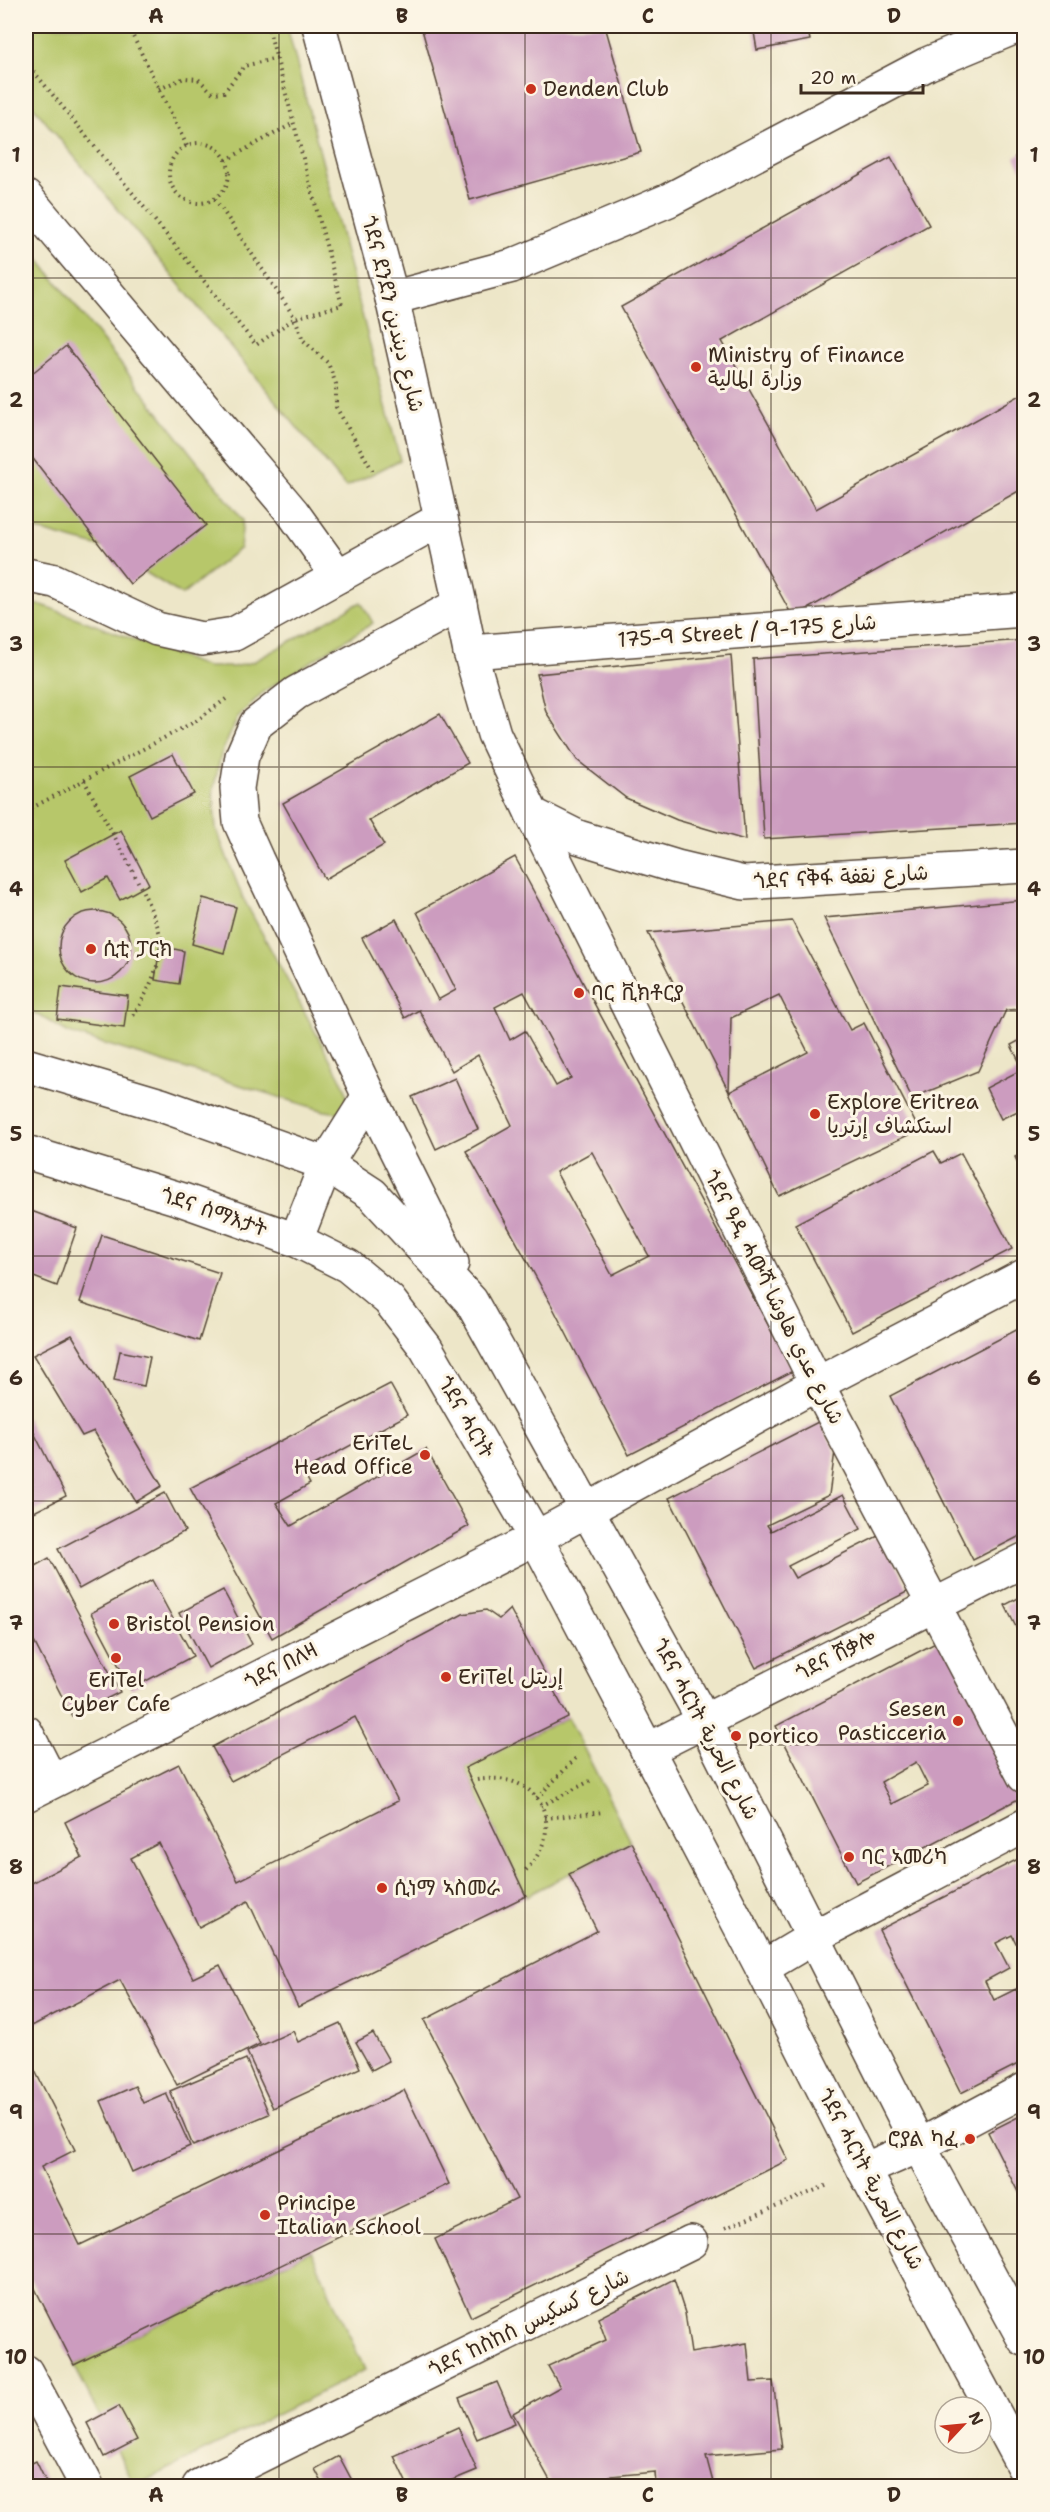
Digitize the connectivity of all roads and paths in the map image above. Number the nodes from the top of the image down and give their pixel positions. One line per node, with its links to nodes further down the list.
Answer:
1 (34, 26): 6 (path)
2 (128, 26): 9 (path)
3 (268, 26): 7 (path)
4 (319, 26): 15 (main road, ጎደና ደንደን شارع ديندين)
5 (1018, 26): 15 (main road)
6 (26, 39)
7 (277, 58): 9 (path); 10 (path)
8 (26, 62): 16 (path)
9 (159, 89): 11 (path)
10 (294, 123): 12 (path); 16 (path)
11 (187, 146): 12 (path); 14 (path)
12 (226, 160): 14 (path)
13 (26, 196): 20 (main road)
14 (215, 199): 16 (path)
15 (392, 298): 18 (main road, ጎደና ደንደን شارع ديندين)
16 (295, 318): 17 (path)
17 (374, 473)
18 (441, 519): 20 (main road); 21 (main road, ጎደና ደንደን شارع ديندين)
19 (26, 575): 20 (main road)
20 (338, 576)
21 (460, 604): 23 (main road); 31 (main road)
22 (1024, 610): 23 (main road, 175-9 Street / شارع 175-9)
23 (470, 652): 27 (main road)
24 (230, 695): 25 (path)
25 (84, 780): 26 (path); 29 (path)
26 (26, 811)
27 (532, 814): 28 (main road, ጎደና ናቅፋ شارع نقفة); 38 (main road, ጎደና ዓዲ ሓውሻ شارع عدي هاوشا)
28 (1024, 866)
29 (134, 1016)
30 (26, 1065): 33 (main road)
31 (369, 1096): 33 (main road); 37 (main road)
32 (26, 1152): 34 (main road, ጎደና ሰማእታት)
33 (326, 1164): 34 (main road); 37 (main road, ጎደና ሓርነት شارع الحرية)
34 (296, 1240): 36 (main road, ጎደና ሰማእታት)
35 (1024, 1276): 38 (main road, ጎደና በለዛ)
36 (389, 1300): 40 (main road, ጎደና ሓርነት)
37 (471, 1300): 39 (main road, ጎደና ሓርነት شارع الحرية)
38 (817, 1384): 39 (main road, ጎደና በለዛ); 42 (main road, ጎደና ዓዲ ሓውሻ شارع عدي هاوشا)
39 (589, 1510): 40 (main road, ጎደና በለዛ); 43 (main road, ጎደና ሓርነት شارع الحرية)
40 (536, 1538): 45 (main road, ጎደና ሓርነት شارع الحرية); 50 (main road, ጎደና በለዛ)
41 (1024, 1560): 42 (main road, ጎደና ሸቃሎ)
42 (934, 1606): 43 (main road, ጎደና ሸቃሎ); 47 (main road, ጎደና ዓዲ ሓውሻ شارع عدي هاوشا)
43 (704, 1722): 45 (main road, ጎደና ሸቃሎ); 57 (main road, ጎደና ሓርነት شارع الحرية)
44 (26, 1732): 50 (main road)
45 (647, 1750): 58 (main road, ጎደና ሓርነት شارع الحرية)
46 (578, 1756): 51 (path)
47 (1024, 1776)
48 (477, 1780): 51 (path)
49 (590, 1781): 52 (path)
50 (38, 1788)
51 (537, 1798): 52 (path)
52 (541, 1806): 54 (path)
53 (604, 1812): 54 (path)
54 (545, 1818): 56 (path)
55 (1024, 1826): 57 (main road)
56 (524, 1872)
57 (814, 1937): 58 (main road); 60 (main road, ጎደና ሓርነት شارع الحرية)
58 (762, 1968): 61 (main road, ጎደና ሓርነት شارع الحرية)
59 (1024, 2090): 60 (main road)
60 (919, 2146): 61 (main road); 63 (main road, ጎደና ሓርነት شارع الحرية)
61 (864, 2170): 62 (path); 65 (main road, ጎደና ሓርነት شارع الحرية)
62 (691, 2242): 67 (main road, ጎደና ከስከሰ شارع كسكيس)
63 (1024, 2339)
64 (26, 2372): 66 (main road)
65 (1024, 2468)
66 (87, 2487)
67 (199, 2487)

